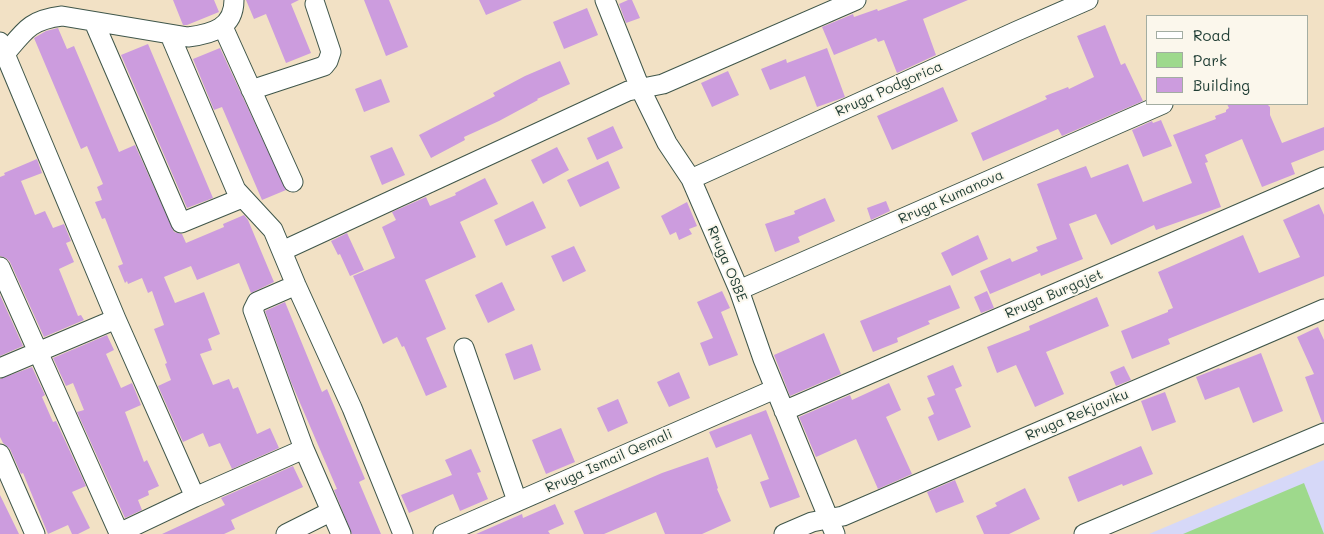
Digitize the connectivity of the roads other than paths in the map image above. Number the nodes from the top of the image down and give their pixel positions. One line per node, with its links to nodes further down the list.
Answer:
1 (234, 0): 7 (street)
2 (605, 0): 10 (street, Rruga OSBE)
3 (856, 0): 10 (street)
4 (1088, 0): 14 (street, Rruga Podgorica)
5 (315, 4): 11 (street)
6 (94, 22): 8 (street); 9 (street); 16 (street)
7 (223, 26): 8 (street); 11 (street)
8 (170, 35): 16 (street)
9 (3, 48): 22 (street)
10 (640, 88): 14 (street, Rruga OSBE); 17 (street)
11 (251, 90): 15 (street)
12 (1161, 105): 20 (street, Rruga Kumanova)
13 (1324, 177): 27 (street, Rruga Burgajet)
14 (691, 179): 20 (street, Rruga OSBE)
15 (293, 182)
16 (242, 198): 17 (street)
17 (282, 251): 19 (street)
18 (0, 266): 24 (street)
19 (296, 285): 29 (street); 40 (street)
20 (738, 290): 26 (street, Rruga OSBE)
21 (1324, 309): 34 (street, Rruga Rekjaviku)
22 (116, 319): 24 (street); 31 (street)
23 (464, 348): 32 (street)
24 (37, 352): 25 (street); 36 (street)
25 (0, 368)
26 (775, 388): 27 (street, Rruga OSBE); 32 (street, Rruga Ismail Qemali)
27 (784, 411): 34 (street, Rruga OSBE)
28 (1324, 433): 43 (street)
29 (304, 449): 31 (street); 33 (street)
30 (0, 454): 37 (street)
31 (194, 497): 36 (street)
32 (517, 501): 35 (street, Rruga Ismail Qemali)
33 (330, 512): 38 (street); 39 (street)
34 (832, 526): 42 (street, Rruga Rekjaviku)
35 (474, 528): 41 (street, Rruga Ismail Qemali)
36 (119, 533)
37 (35, 534)
38 (286, 534)
39 (341, 534)
40 (403, 534)
41 (443, 534)
42 (784, 534)
43 (1084, 534)

